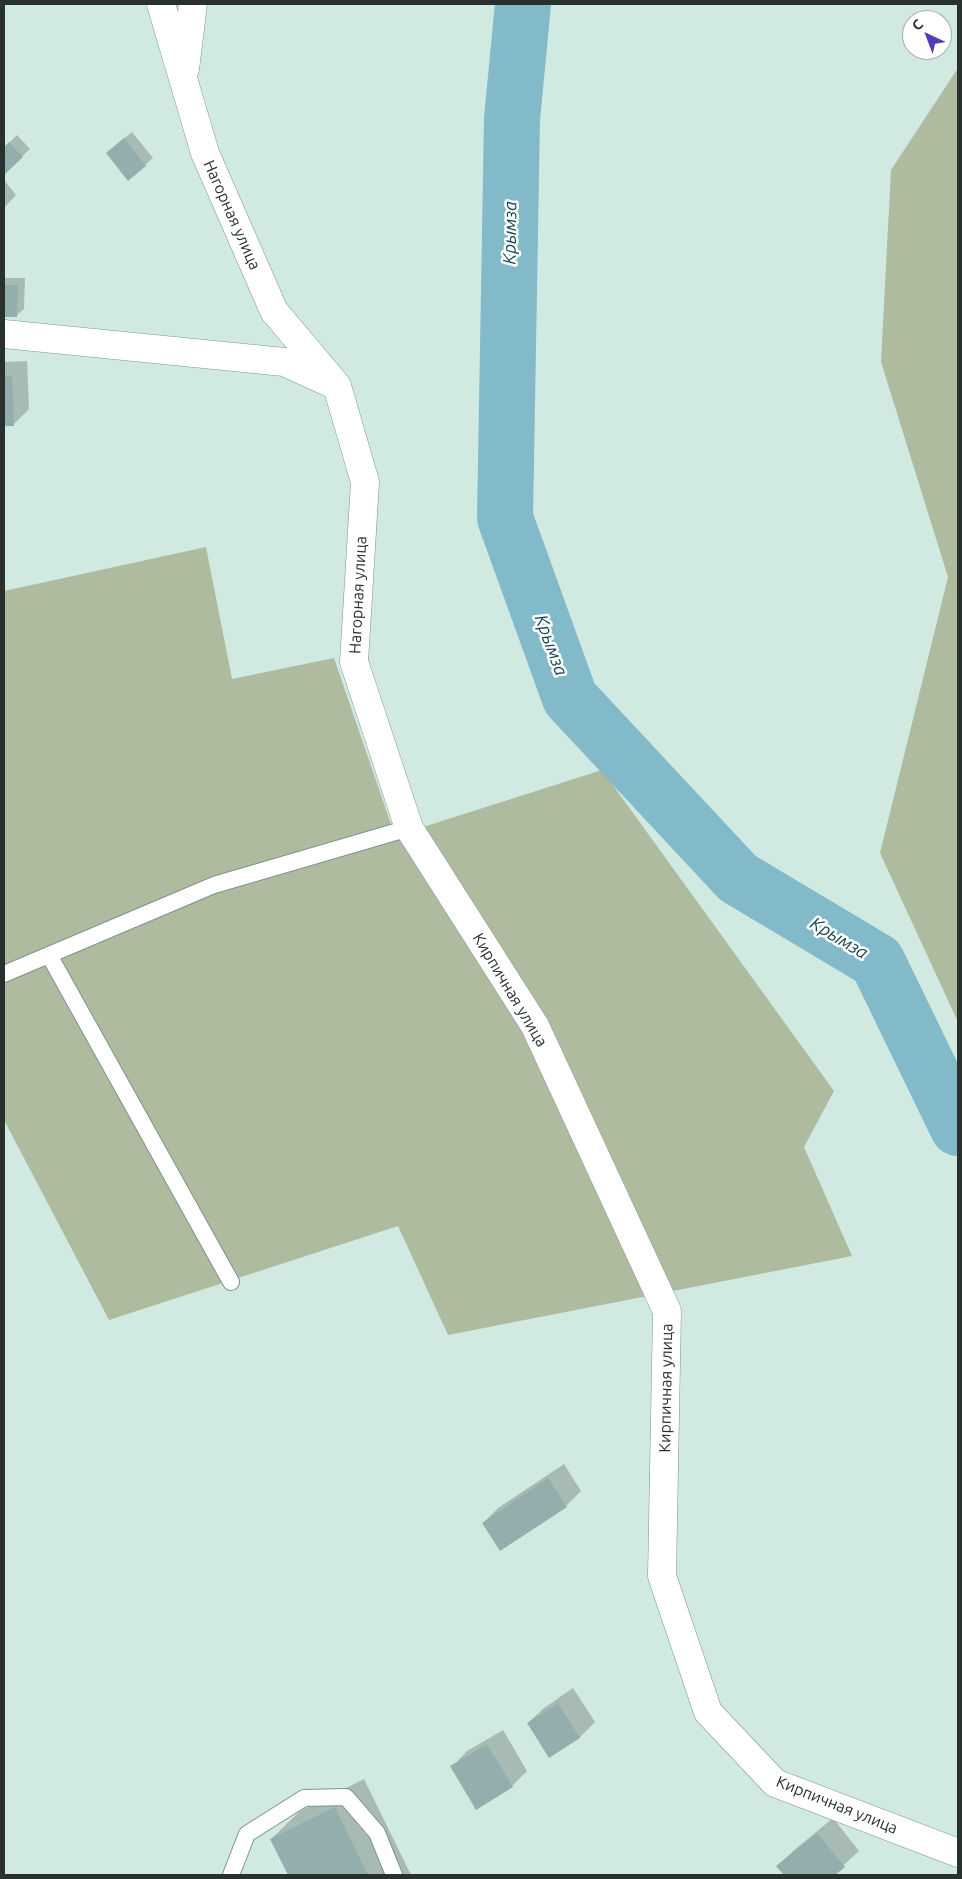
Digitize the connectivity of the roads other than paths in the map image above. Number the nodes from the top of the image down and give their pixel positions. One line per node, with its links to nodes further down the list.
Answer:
1 (161, 4): 3 (street, Нагорная улица)
2 (193, 4): 3 (street, Нагорная улица)
3 (183, 80): 5 (street, Нагорная улица)
4 (4, 334): 5 (street)
5 (337, 386): 6 (street, Нагорная улица)
6 (409, 828): 7 (lane); 10 (street, Кирпичная улица)
7 (49, 955): 8 (lane); 9 (lane)
8 (4, 974)
9 (231, 1282)
10 (958, 1853)
11 (232, 1875): 12 (lane)
12 (394, 1875)

